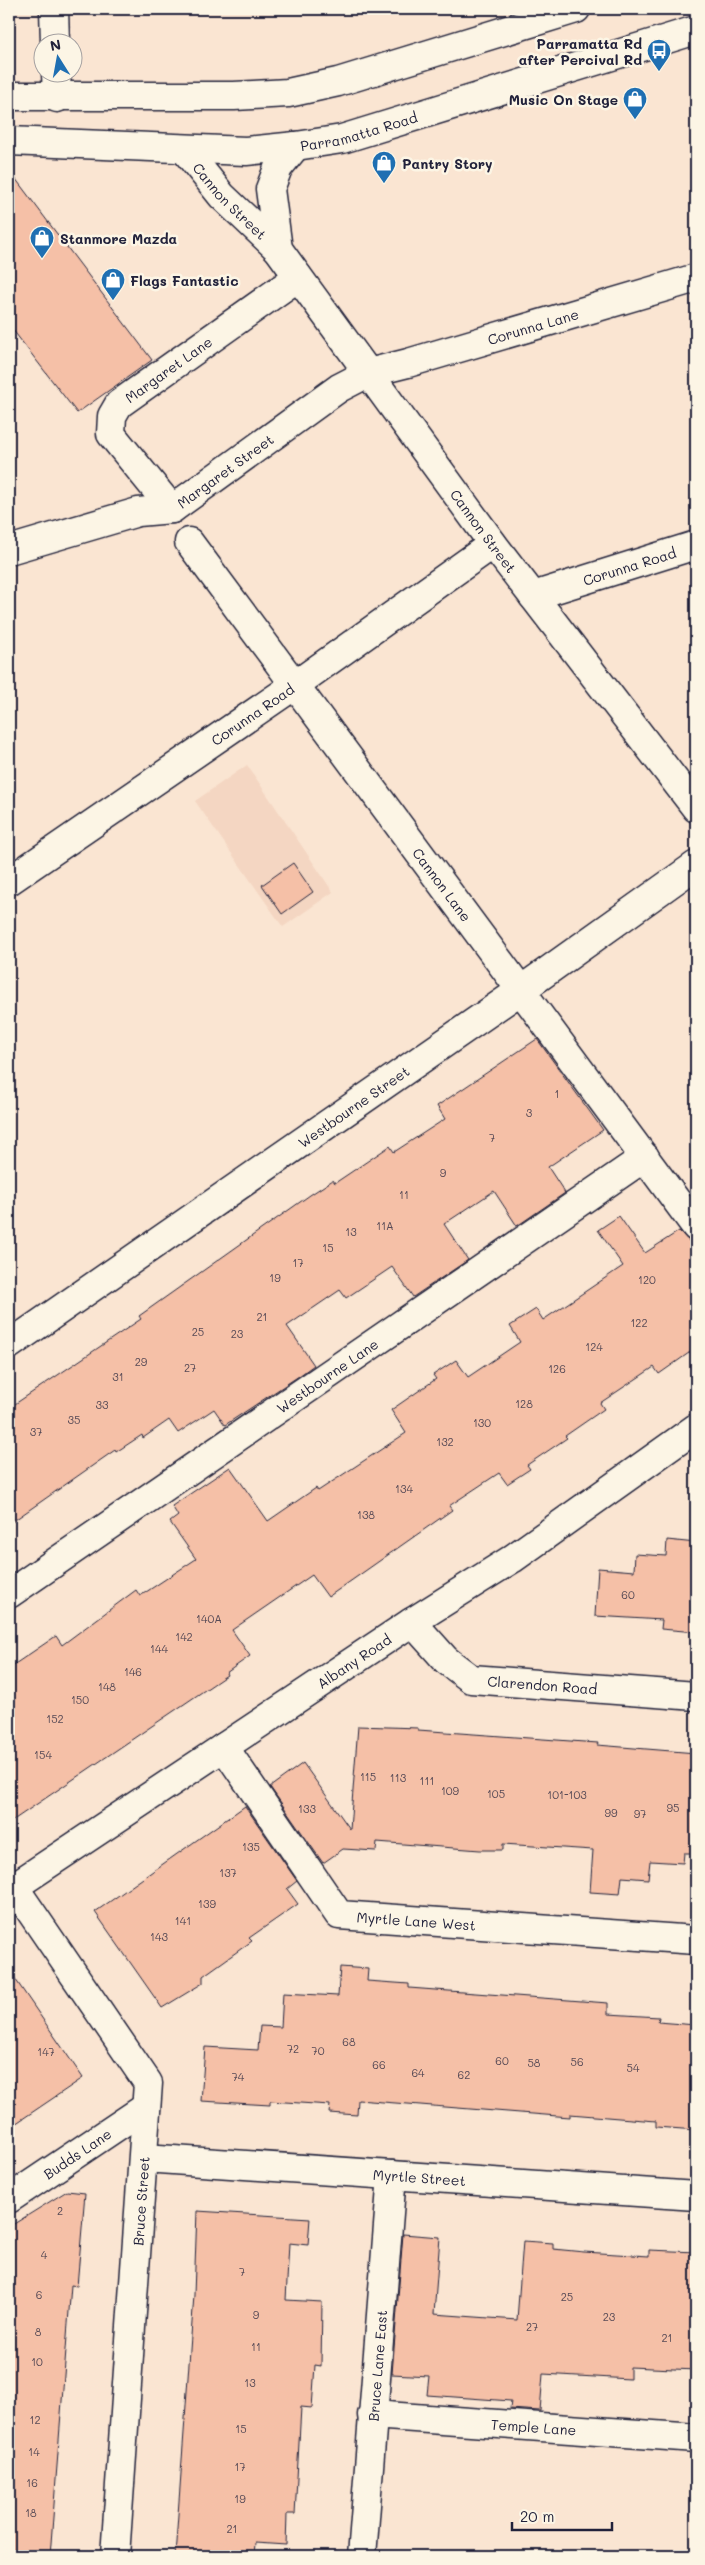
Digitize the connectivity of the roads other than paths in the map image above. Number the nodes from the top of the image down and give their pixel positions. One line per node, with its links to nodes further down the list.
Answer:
1 (54, 9): 4 (main road)
2 (576, 9): 5 (main road)
3 (696, 30): 8 (main road, Parramatta Road)
4 (55, 32)
5 (57, 85): 6 (main road)
6 (9, 96)
7 (9, 141): 9 (main road, Parramatta Road)
8 (296, 146): 9 (main road, Parramatta Road); 10 (main road, Cannon Street)
9 (184, 150): 10 (main road, Cannon Street)
10 (278, 249): 11 (main road, Cannon Street)
11 (298, 277): 13 (main road, Cannon Street); 14 (main road, Margaret Lane)
12 (696, 278): 13 (main road, Corunna Lane)
13 (368, 372): 14 (main road, Margaret Street); 16 (main road, Cannon Street)
14 (172, 508): 18 (main road, Margaret Street)
15 (189, 542): 20 (main road, Cannon Lane)
16 (492, 544): 19 (main road, Cannon Street); 20 (main road, Corunna Road)
17 (696, 545): 19 (main road, Corunna Road)
18 (9, 550)
19 (534, 596): 21 (main road, Cannon Street)
20 (295, 685): 23 (main road, Corunna Road); 24 (main road, Cannon Lane)
21 (694, 801)
22 (696, 865): 24 (main road, Westbourne Street)
23 (9, 881)
24 (521, 990): 25 (main road, Cannon Lane); 27 (main road, Westbourne Street)
25 (645, 1157): 26 (main road, Cannon Lane); 29 (main road, Westbourne Lane)
26 (696, 1227)
27 (9, 1345)
28 (696, 1428): 30 (main road, Albany Road)
29 (9, 1594)
30 (412, 1622): 31 (main road, Clarendon Road); 32 (main road, Albany Road)
31 (696, 1696)
32 (224, 1747): 33 (main road, Albany Road); 34 (main road, Myrtle Lane West)
33 (12, 1889): 35 (main road, Bruce Street)
34 (696, 1940)
35 (146, 2107): 36 (main road, Bruce Street); 39 (main road, Budds Lane)
36 (144, 2158): 37 (main road, Myrtle Street); 42 (main road, Bruce Street)
37 (392, 2175): 38 (main road, Myrtle Street); 40 (main road, Bruce Lane East)
38 (696, 2196)
39 (9, 2198)
40 (372, 2415): 41 (main road, Temple Lane); 43 (main road, Bruce Lane East)
41 (696, 2438)
42 (115, 2556)
43 (362, 2556)

